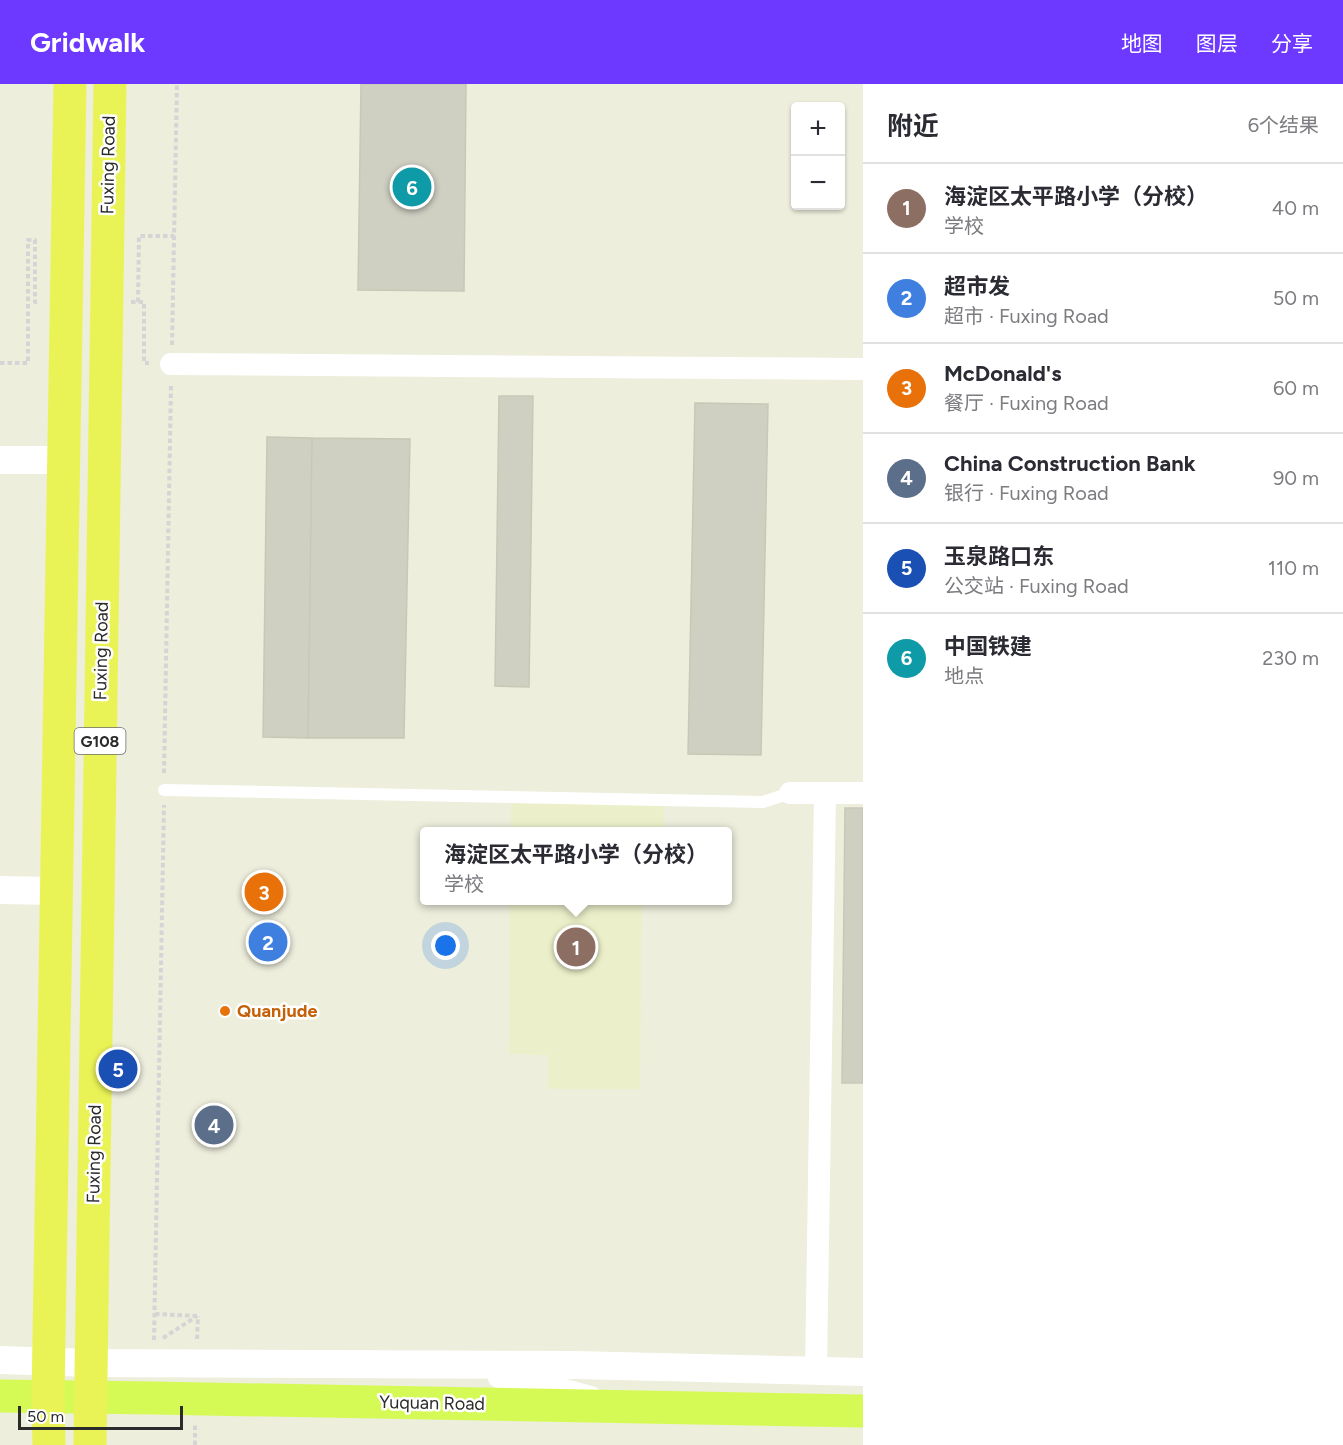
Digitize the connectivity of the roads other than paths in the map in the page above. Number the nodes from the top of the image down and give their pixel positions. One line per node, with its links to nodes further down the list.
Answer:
1 (70, 84): 6 (highway, G108)
2 (110, 84): 15 (highway, Fuxing Road / G108)
3 (171, 364): 4 (street)
4 (863, 369)
5 (0, 460): 6 (street)
6 (64, 460): 12 (highway, G108)
7 (164, 790): 8 (lane)
8 (790, 793): 9 (street)
9 (825, 793): 10 (street); 17 (street)
10 (863, 793)
11 (0, 890): 12 (street)
12 (56, 891): 14 (highway, G108)
13 (0, 1360): 14 (street, Yuquan Road)
14 (49, 1362): 15 (street, Yuquan Road); 20 (highway, G108)
15 (91, 1363): 16 (street, Yuquan Road); 21 (highway, Fuxing Road / G108)
16 (467, 1365): 17 (street, Yuquan Road); 22 (street)
17 (816, 1371): 18 (street, Yuquan Road)
18 (863, 1372)
19 (0, 1396): 20 (main road, Yuquan Road)
20 (48, 1397): 21 (main road, Yuquan Road); 24 (highway, G108)
21 (91, 1397): 22 (main road, Yuquan Road); 25 (highway, G108)
22 (615, 1407): 23 (main road, Yuquan Road)
23 (863, 1411)
24 (49, 1445)
25 (90, 1445)

